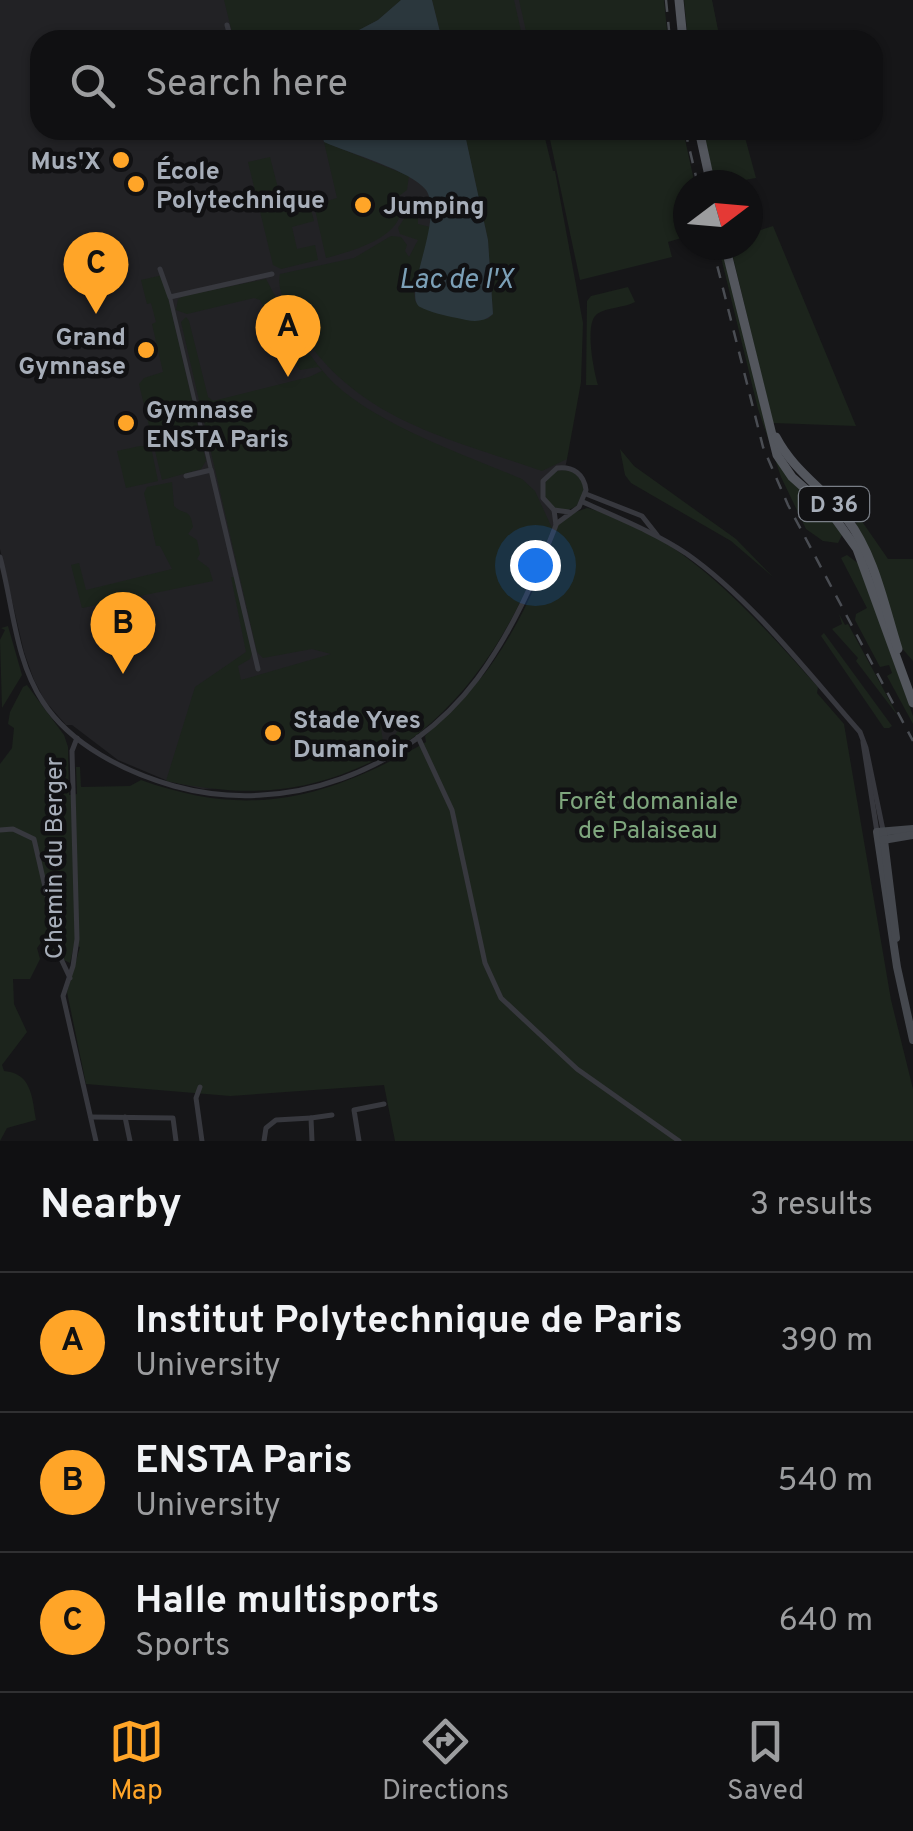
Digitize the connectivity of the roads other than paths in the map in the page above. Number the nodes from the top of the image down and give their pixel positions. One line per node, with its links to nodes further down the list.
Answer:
1 (679, 0): 4 (main road)
2 (227, 25): 3 (street)
3 (228, 30)
4 (682, 30)
5 (701, 140): 6 (main road)
6 (708, 170)
7 (729, 260): 23 (main road, D 36)
8 (160, 269): 10 (street)
9 (272, 274): 10 (street)
10 (170, 298): 13 (street)
11 (573, 463): 12 (street); 12 (street); 15 (street)
12 (562, 468): 17 (street)
13 (211, 470): 14 (street); 22 (street)
14 (186, 476)
15 (586, 494): 16 (street); 20 (street)
16 (582, 502): 18 (street); 20 (street)
17 (554, 510): 18 (street); 19 (street)
18 (568, 512): 19 (street)
19 (556, 524): 25 (street)
20 (659, 537): 28 (street)
21 (0, 557): 24 (street)
22 (258, 669)
23 (911, 686)
24 (78, 738): 25 (street); 31 (street, Chemin du Berger)
25 (418, 738): 46 (street)
26 (0, 830): 31 (street)
27 (910, 834): 28 (main road); 29 (main road)
28 (881, 836): 29 (main road); 30 (main road)
29 (887, 860): 30 (main road)
30 (896, 968): 32 (main road)
31 (70, 978): 36 (street, Chemin du Berger)
32 (913, 1040)
33 (200, 1087): 42 (street)
34 (384, 1104): 45 (street)
35 (332, 1115): 38 (street)
36 (90, 1117): 37 (street); 39 (street, Chemin du Berger)
37 (124, 1117): 40 (street); 41 (street)
38 (311, 1118): 43 (street); 44 (street)
39 (96, 1141)
40 (130, 1141)
41 (176, 1141)
42 (202, 1141)
43 (264, 1141)
44 (312, 1141)
45 (359, 1141)
46 (678, 1141)

